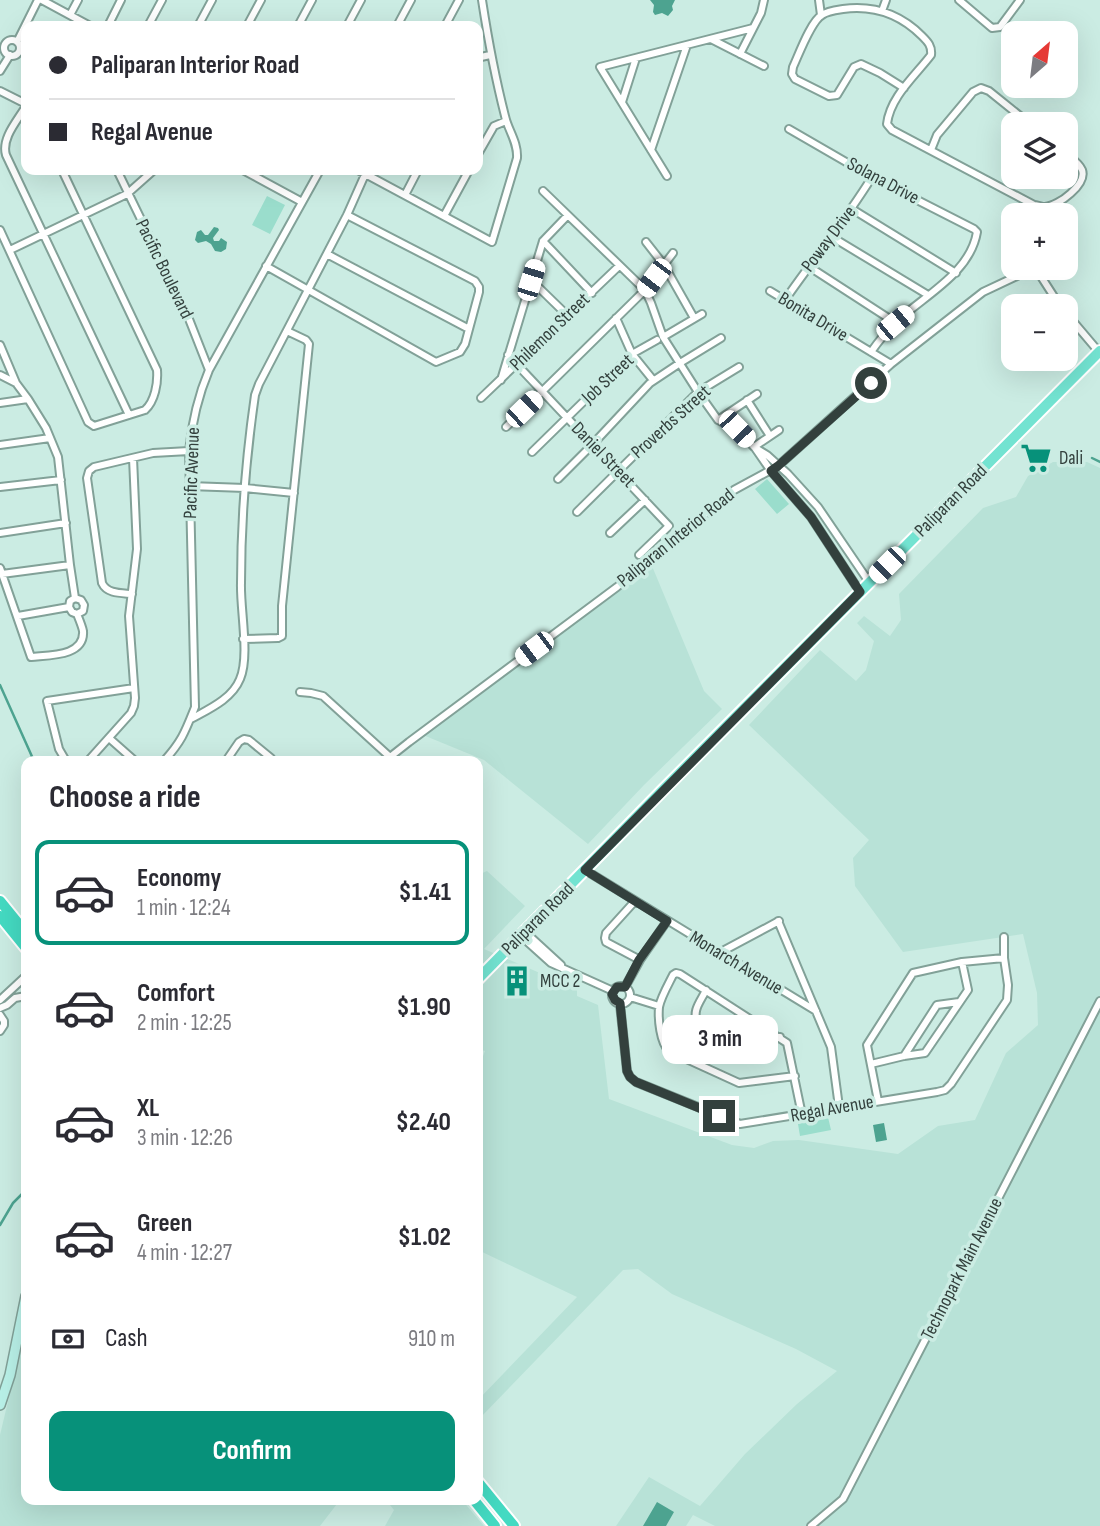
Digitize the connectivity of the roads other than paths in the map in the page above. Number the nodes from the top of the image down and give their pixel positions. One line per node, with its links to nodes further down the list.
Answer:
1 (40, 0): 18 (street); 20 (street)
2 (78, 0): 18 (street)
3 (121, 0): 22 (street)
4 (162, 0): 23 (street)
5 (212, 0): 24 (street)
6 (261, 0): 25 (street)
7 (312, 0): 26 (street)
8 (361, 0): 27 (street)
9 (411, 0): 28 (street)
10 (460, 0): 29 (street)
11 (482, 0): 38 (street)
12 (764, 0): 30 (street)
13 (819, 0): 19 (street)
14 (886, 0): 17 (street)
15 (959, 0): 16 (street)
16 (1020, 0)
17 (882, 11): 19 (street); 43 (street)
18 (70, 15): 21 (street)
19 (821, 15): 43 (street)
20 (28, 21)
21 (81, 21)
22 (110, 21)
23 (151, 21)
24 (201, 21)
25 (250, 21)
26 (301, 21)
27 (350, 21)
28 (400, 21)
29 (448, 21)
30 (753, 28): 32 (street); 36 (street)
31 (21, 35): 33 (street)
32 (711, 39): 34 (street); 36 (street)
33 (17, 42): 35 (street); 37 (street)
34 (687, 45): 40 (street); 52 (street)
35 (19, 51): 37 (street)
36 (740, 54): 41 (street)
37 (10, 55): 42 (street)
38 (490, 55): 39 (street); 49 (street)
39 (483, 57)
40 (636, 58): 46 (street); 46 (street)
41 (764, 66)
42 (0, 71)
43 (904, 88): 53 (street)
44 (0, 91): 45 (street)
45 (21, 102)
46 (622, 102): 52 (street)
47 (1015, 112): 53 (street)
48 (21, 114): 80 (street)
49 (506, 121): 51 (street); 77 (street)
50 (789, 129): 65 (street, Solana Drive)
51 (483, 145)
52 (651, 150): 64 (street)
53 (931, 150): 67 (street)
54 (1078, 163): 66 (street)
55 (64, 175): 75 (street)
56 (119, 175): 71 (street, Pacific Boulevard)
57 (148, 175): 71 (street)
58 (252, 175): 73 (street)
59 (317, 175): 73 (street, Pacific Avenue)
60 (362, 175): 76 (street)
61 (370, 175): 72 (street)
62 (415, 175): 72 (street)
63 (466, 175): 77 (street)
64 (667, 176)
65 (872, 177): 74 (street, Poway Drive); 91 (street, Solana Drive)
66 (1078, 185)
67 (1001, 187)
68 (1004, 189): 69 (street)
69 (1074, 189)
70 (543, 191): 78 (street)
71 (127, 194): 75 (street); 119 (street, Pacific Boulevard)
72 (405, 195): 77 (street)
73 (302, 202): 88 (street, Pacific Avenue)
74 (852, 209): 81 (street, Poway Drive); 91 (street)
75 (82, 214): 80 (street); 131 (street)
76 (347, 215): 86 (street); 106 (street)
77 (444, 216)
78 (567, 216): 82 (street); 89 (street)
79 (0, 230): 84 (street)
80 (44, 233): 84 (street); 131 (street)
81 (832, 237): 90 (street, Poway Drive); 98 (street)
82 (543, 241): 92 (street); 97 (street)
83 (646, 242): 87 (street)
84 (10, 250): 131 (street)
85 (673, 253): 87 (street)
86 (327, 254): 94 (street); 106 (street)
87 (664, 265): 95 (street); 103 (street)
88 (266, 266): 94 (street); 119 (street, Pacific Avenue)
89 (619, 266): 95 (street); 97 (street, Philemon Street)
90 (808, 267): 99 (street, Poway Drive); 104 (street)
91 (956, 273): 98 (street)
92 (531, 280): 101 (street); 114 (street)
93 (1008, 280): 117 (street, Paliparan Interior Road)
94 (307, 290): 106 (street); 107 (street)
95 (645, 290): 102 (street); 108 (street)
96 (770, 291): 99 (street, Bonita Drive)
97 (592, 293): 101 (street, Philemon Street)
98 (928, 295): 104 (street)
99 (785, 300): 111 (street, Bonita Drive)
100 (702, 314): 103 (street, Job Street)
101 (568, 316): 116 (street, Philemon Street)
102 (617, 318): 113 (street); 124 (street)
103 (694, 318): 108 (street, Job Street)
104 (895, 323): 111 (street)
105 (1078, 327): 112 (street)
106 (469, 329)
107 (287, 331): 151 (street); 152 (street)
108 (660, 338): 113 (street, Job Street); 115 (street)
109 (721, 338): 115 (street)
110 (0, 345): 123 (street)
111 (870, 352): 117 (street, Bonita Drive)
112 (1100, 352): 163 (main road, Paliparan Road)
113 (632, 354): 122 (street); 132 (street, Job Street)
114 (508, 355): 116 (street, Daniel Street); 121 (street)
115 (680, 363): 122 (street); 125 (street)
116 (517, 364): 121 (street, Philemon Street); 124 (street, Daniel Street)
117 (891, 364): 144 (street, Paliparan Interior Road)
118 (739, 367): 125 (street, Proverbs Street)
119 (209, 370): 141 (street, Pacific Avenue)
120 (0, 375): 123 (street)
121 (500, 380): 127 (street, Philemon Street)
122 (653, 380): 138 (street)
123 (16, 383): 128 (street)
124 (542, 392): 132 (street, Daniel Street); 134 (street)
125 (698, 393): 133 (street); 145 (street, Proverbs Street)
126 (757, 394): 129 (street)
127 (481, 398)
128 (28, 399): 130 (street); 137 (street)
129 (747, 400): 133 (street); 136 (street)
130 (0, 403)
131 (129, 415)
132 (567, 418): 138 (street, Daniel Street); 142 (street, Job Street)
133 (718, 420): 140 (street)
134 (506, 427)
135 (779, 430): 136 (street)
136 (770, 436): 140 (street)
137 (50, 438): 139 (street); 148 (street)
138 (593, 444): 145 (street, Daniel Street); 147 (street)
139 (0, 445)
140 (754, 447): 144 (street); 146 (street)
141 (188, 451): 143 (street); 149 (street, Pacific Avenue)
142 (532, 452)
143 (133, 458): 165 (street); 165 (street)
144 (778, 466): 146 (street, Paliparan Interior Road); 158 (street)
145 (618, 470): 153 (street, Daniel Street); 154 (street, Proverbs Street)
146 (771, 471): 159 (street); 182 (street, Paliparan Interior Road)
147 (558, 478)
148 (61, 480): 150 (street); 155 (street)
149 (190, 486): 151 (street); 173 (street, Pacific Avenue)
150 (0, 487)
151 (245, 488): 152 (street); 170 (street)
152 (294, 493): 170 (street)
153 (645, 500): 157 (street); 160 (street, Daniel Street)
154 (577, 512)
155 (66, 523): 156 (street); 161 (street)
156 (0, 533)
157 (610, 533)
158 (840, 539): 159 (street); 163 (street)
159 (829, 545): 164 (street)
160 (639, 555)
161 (70, 565): 162 (street); 166 (street)
162 (1, 571): 169 (street)
163 (869, 582): 164 (main road, Paliparan Road)
164 (860, 592): 183 (main road, Paliparan Road)
165 (132, 594): 171 (street)
166 (75, 598): 167 (street); 168 (street)
167 (69, 607): 168 (street); 169 (street)
168 (77, 614): 169 (street)
169 (18, 616)
170 (243, 639): 173 (street)
171 (134, 688): 174 (street); 175 (street)
172 (300, 692): 181 (street)
173 (190, 720): 178 (street, Pacific Avenue)
174 (109, 738): 176 (street); 177 (street)
175 (63, 756)
176 (93, 756)
177 (129, 756)
178 (168, 756)
179 (229, 756): 180 (street)
180 (269, 756)
181 (385, 756)
182 (392, 756)
183 (585, 870): 185 (street, Monarch Avenue); 190 (main road, Paliparan Road)
184 (0, 901): 188 (highway)
185 (635, 901): 187 (street, Monarch Avenue); 195 (street)
186 (0, 916): 188 (highway)
187 (667, 921): 193 (street, Monarch Avenue); 195 (street)
188 (17, 924): 189 (highway); 191 (highway)
189 (21, 928)
190 (523, 934): 197 (main road, Paliparan Road); 201 (street)
191 (21, 935)
192 (1004, 937): 194 (street, Regal Avenue)
193 (719, 953): 210 (street, Monarch Avenue); 210 (street)
194 (1004, 958): 196 (street); 217 (street, Regal Avenue)
195 (639, 960): 199 (street)
196 (962, 962): 206 (street); 215 (street)
197 (483, 974)
198 (21, 981): 204 (street)
199 (625, 987): 201 (street); 203 (street)
200 (706, 990): 208 (street); 213 (street); 213 (street)
201 (613, 991): 207 (street)
202 (21, 997): 209 (street)
203 (630, 997): 207 (street); 208 (street)
204 (0, 1000)
205 (1100, 1001): 226 (street, Technopark Main Avenue)
206 (959, 1002): 214 (street); 214 (street)
207 (620, 1003): 219 (street, Regal Avenue)
208 (659, 1006): 216 (street)
209 (0, 1008)
210 (816, 1011): 218 (street)
211 (0, 1015): 212 (street)
212 (0, 1031)
213 (780, 1037): 216 (street)
214 (904, 1056): 215 (street)
215 (871, 1064): 217 (street)
216 (795, 1076): 219 (street)
217 (878, 1101): 218 (street, Regal Avenue)
218 (839, 1107): 219 (street, Regal Avenue)
219 (802, 1115)
220 (21, 1321): 221 (main road)
221 (0, 1405)
222 (483, 1488): 225 (highway)
223 (478, 1505): 224 (highway)
224 (495, 1526)
225 (514, 1526)
226 (811, 1526)

